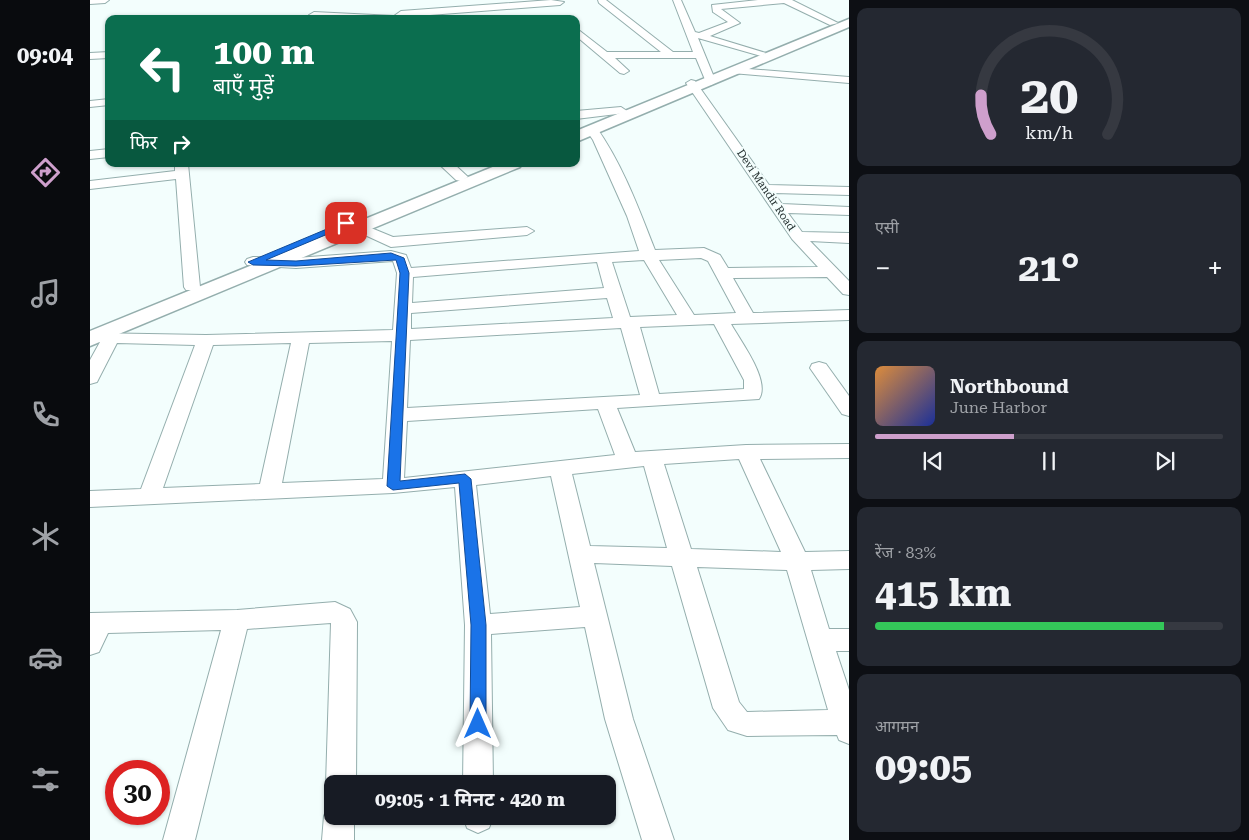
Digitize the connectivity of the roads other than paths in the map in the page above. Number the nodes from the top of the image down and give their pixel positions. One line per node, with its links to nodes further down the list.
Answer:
1 (105, 0): 5 (street)
2 (445, 0): 11 (street)
3 (678, 0): 20 (street)
4 (785, 0): 18 (street); 20 (street)
5 (90, 1)
6 (602, 1): 25 (street)
7 (560, 2): 8 (street)
8 (543, 3): 10 (street); 12 (street)
9 (323, 5): 13 (street)
10 (487, 8): 11 (street); 16 (street)
11 (455, 10): 15 (street)
12 (556, 14)
13 (314, 15)
14 (400, 15): 15 (street)
15 (432, 15)
16 (495, 15)
17 (849, 17): 18 (street)
18 (833, 23): 22 (street)
19 (849, 23): 29 (street)
20 (695, 35): 22 (street); 26 (street)
21 (580, 36): 24 (street)
22 (761, 53): 30 (street)
23 (105, 55): 27 (street)
24 (605, 55): 25 (street); 28 (street)
25 (671, 55): 26 (street)
26 (700, 55): 30 (street)
27 (90, 56)
28 (624, 71)
29 (736, 71): 30 (street); 31 (street)
30 (710, 79): 32 (street)
31 (849, 80)
32 (694, 86): 35 (street); 38 (street); 48 (street, Devi Mandir Road)
33 (105, 102): 34 (street)
34 (90, 104)
35 (621, 110): 36 (street); 37 (street)
36 (580, 115)
37 (580, 127)
38 (592, 130): 39 (street); 56 (street)
39 (580, 135)
40 (105, 153): 41 (street)
41 (90, 155)
42 (449, 167): 46 (street)
43 (487, 167): 46 (street)
44 (507, 167): 52 (street)
45 (182, 169): 47 (street); 62 (street)
46 (462, 178): 58 (street)
47 (90, 185)
48 (766, 189): 49 (street); 50 (street, Devi Mandir Road)
49 (849, 191)
50 (779, 208): 51 (street); 54 (street, Devi Mandir Road)
51 (849, 211)
52 (359, 227): 53 (street); 58 (street)
53 (527, 231)
54 (798, 236): 55 (street); 59 (street, Devi Mandir Road)
55 (849, 238)
56 (649, 256): 57 (street); 61 (street); 69 (street)
57 (603, 258): 60 (street); 64 (street)
58 (262, 263): 60 (street); 62 (street); 71 (street)
59 (832, 272): 61 (street); 63 (street, Devi Mandir Road)
60 (404, 273): 65 (street)
61 (724, 273): 67 (street)
62 (192, 287): 71 (street)
63 (847, 287)
64 (614, 292): 65 (street); 70 (street)
65 (403, 309): 72 (street)
66 (849, 315): 67 (street)
67 (747, 318): 68 (street)
68 (720, 319): 69 (street); 77 (street)
69 (689, 320): 70 (street)
70 (627, 322): 72 (street); 77 (street)
71 (97, 336): 74 (street); 76 (street)
72 (401, 336): 73 (street); 80 (street)
73 (301, 338): 74 (street); 88 (street)
74 (206, 340): 89 (street)
75 (819, 368): 79 (street)
76 (90, 378)
77 (651, 400): 78 (street)
78 (605, 403): 80 (street); 84 (street)
79 (849, 410)
80 (397, 415): 87 (street)
81 (849, 451): 82 (street)
82 (746, 452): 83 (street); 94 (street)
83 (652, 458): 84 (street); 92 (street)
84 (628, 461): 85 (street)
85 (560, 468): 86 (street); 91 (street)
86 (465, 479): 87 (street); 97 (street)
87 (393, 486): 88 (street)
88 (268, 492): 89 (street)
89 (149, 498): 90 (street)
90 (90, 499)
91 (580, 554): 92 (street); 95 (street)
92 (682, 557): 94 (street); 101 (street)
93 (849, 560): 94 (street)
94 (797, 561): 99 (street)
95 (595, 616): 97 (street); 107 (street)
96 (237, 620): 98 (street); 102 (street); 105 (street)
97 (478, 625): 103 (street)
98 (93, 630)
99 (819, 640): 100 (street); 101 (street)
100 (849, 640)
101 (848, 726)
102 (341, 775)
103 (478, 775)
104 (339, 825): 106 (street)
105 (179, 840)
106 (338, 840)
107 (658, 840)

